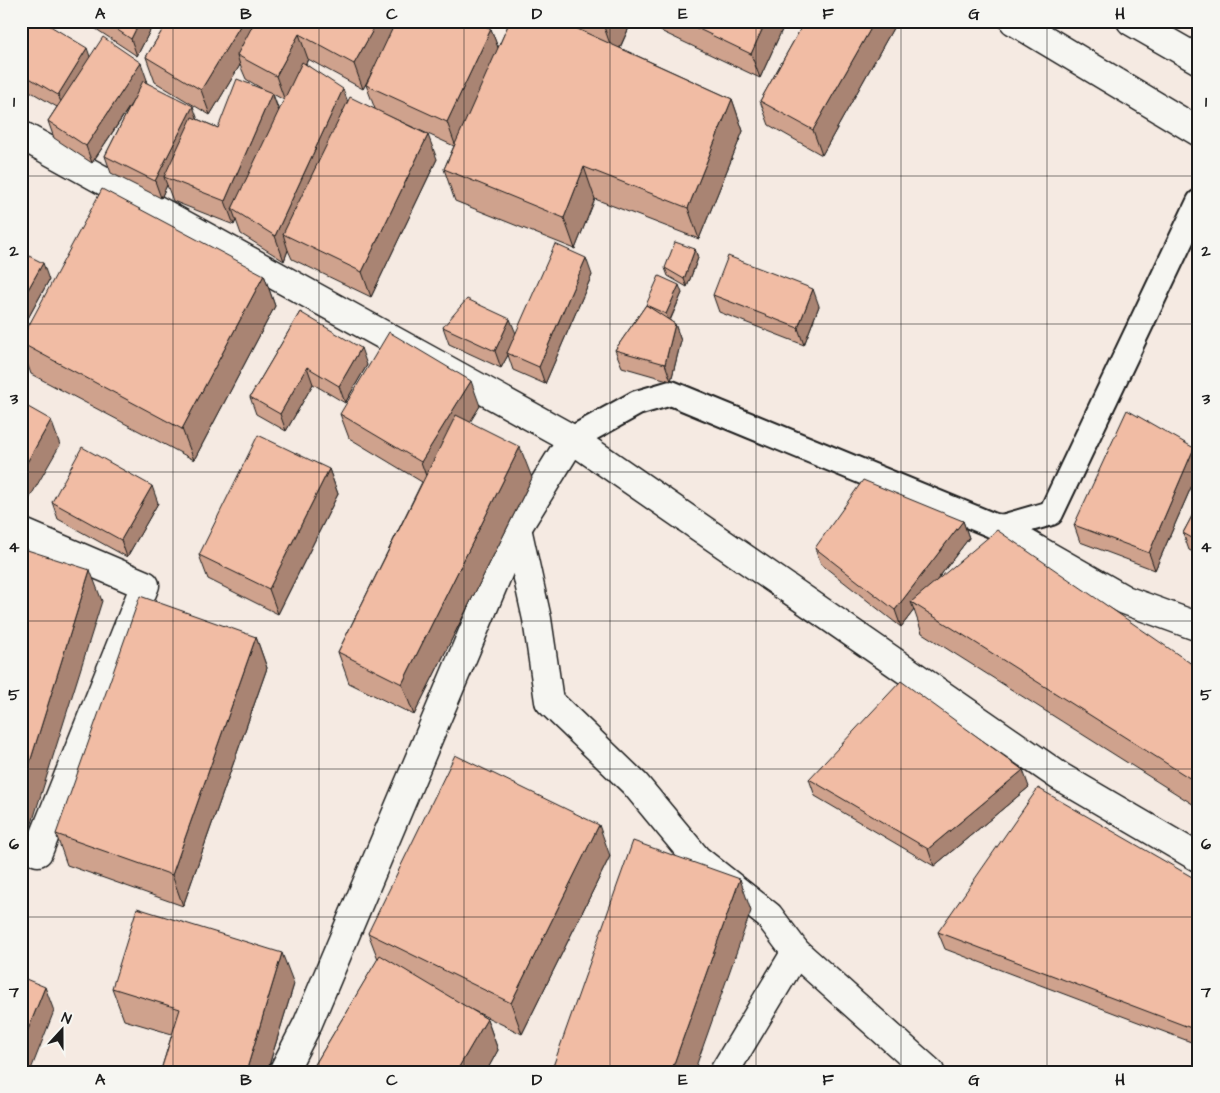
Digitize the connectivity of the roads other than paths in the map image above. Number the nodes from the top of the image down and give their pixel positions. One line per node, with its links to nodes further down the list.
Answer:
1 (1014, 21): 4 (street)
2 (1131, 21): 3 (street)
3 (1199, 60)
4 (1199, 132)
5 (23, 141): 7 (street)
6 (1199, 202): 9 (street)
7 (572, 439): 8 (street); 9 (street); 13 (street)
8 (517, 528): 14 (street); 15 (street)
9 (999, 528): 11 (street)
10 (21, 532): 12 (street)
11 (1199, 627)
12 (38, 852)
13 (1199, 858)
14 (796, 952): 16 (street); 17 (street)
15 (283, 1072)
16 (724, 1072)
17 (930, 1072)

